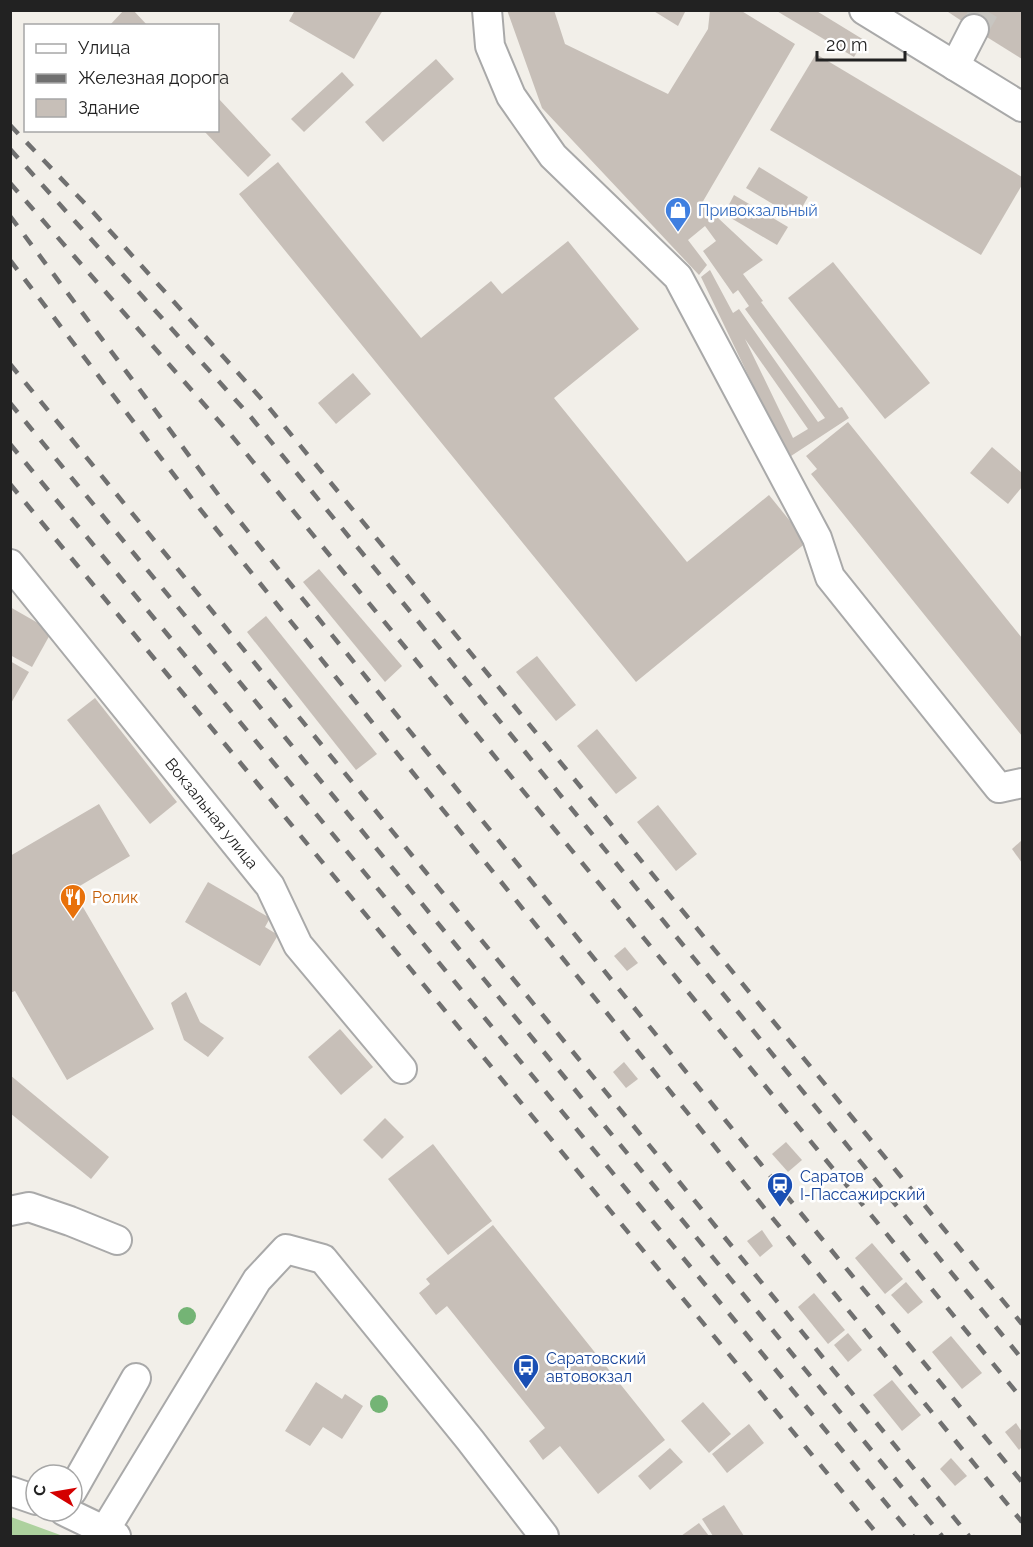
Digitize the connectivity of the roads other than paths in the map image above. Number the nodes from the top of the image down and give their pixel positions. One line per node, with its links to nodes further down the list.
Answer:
1 (487, 10): 7 (street)
2 (864, 10): 4 (street)
3 (974, 30): 4 (street)
4 (955, 66): 5 (street)
5 (1023, 107)
6 (10, 564): 8 (street, Вокзальная улица)
7 (1023, 783)
8 (402, 1069)
9 (10, 1211): 10 (street)
10 (117, 1240)
11 (136, 1378): 12 (street)
12 (84, 1470)
13 (84, 1520): 14 (street)
14 (111, 1533): 15 (street)
15 (544, 1536)

